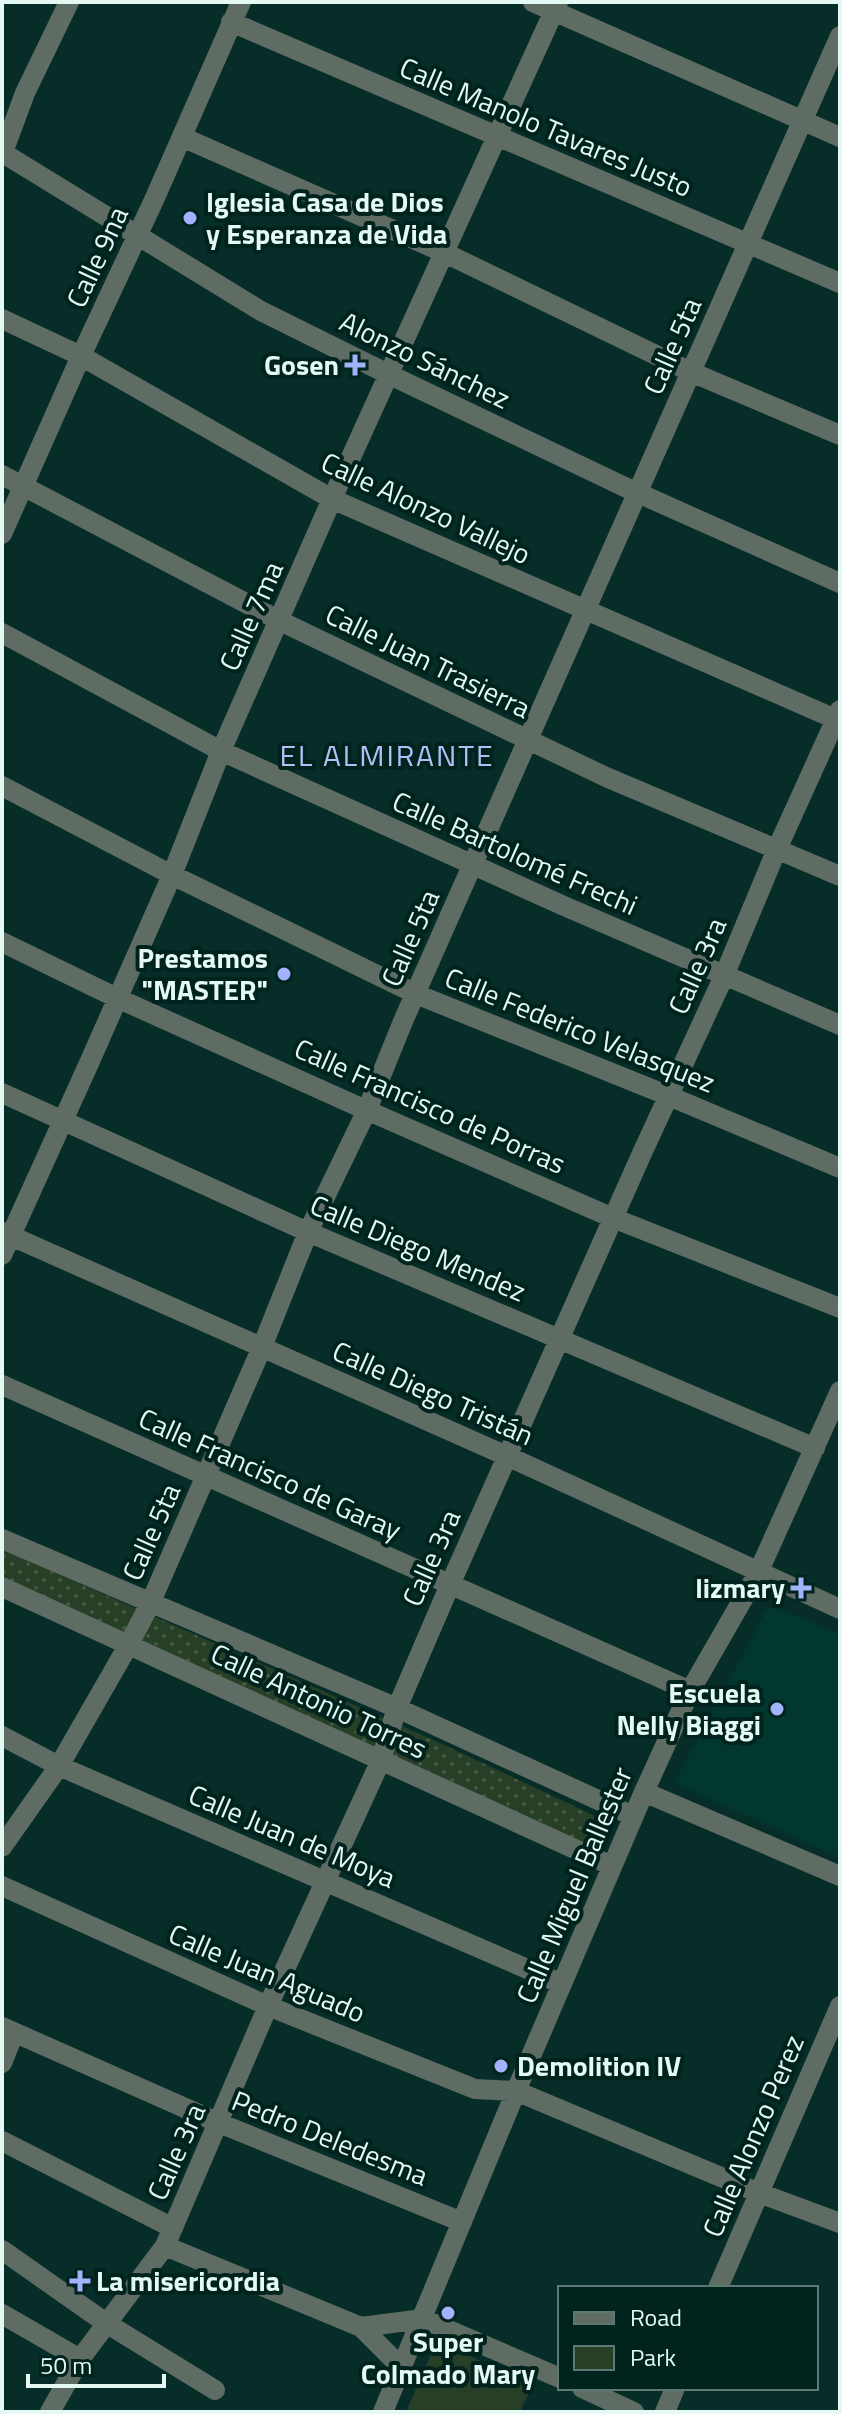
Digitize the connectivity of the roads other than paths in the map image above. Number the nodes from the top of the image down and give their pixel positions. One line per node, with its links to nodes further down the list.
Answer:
1 (69, 2): 7 (street)
2 (241, 2): 5 (street, Calle 9na)
3 (533, 2): 4 (street)
4 (556, 6): 8 (street); 9 (street, Calle 7ma)
5 (231, 22): 9 (street, Calle Manolo Tavares Justo); 10 (street, Calle 9na)
6 (840, 36): 8 (street, Calle 5ta)
7 (9, 114): 12 (street)
8 (802, 120): 11 (street); 14 (street, Calle 5ta)
9 (497, 136): 14 (street, Calle Manolo Tavares Justo); 15 (street, Calle 7ma)
10 (182, 137): 13 (street, Calle 9na); 15 (street)
11 (840, 137)
12 (2, 154): 13 (street, Alonzo Sánchez)
13 (138, 235): 18 (street, Calle 9na); 20 (street, Alonzo Sánchez)
14 (748, 243): 16 (street, Calle Manolo Tavares Justo); 19 (street, Calle 5ta)
15 (445, 253): 19 (street); 20 (street, Calle 7ma)
16 (840, 283)
17 (2, 319): 18 (street, Calle Alonzo Vallejo)
18 (81, 356): 23 (street, Calle 9na); 25 (street, Calle Alonzo Vallejo)
19 (691, 372): 21 (street); 24 (street, Calle 5ta)
20 (388, 374): 24 (street, Alonzo Sánchez); 25 (street, Calle 7ma)
21 (840, 435)
22 (2, 475): 23 (street, Calle Juan Trasierra)
23 (23, 487): 26 (street, Calle 9na); 29 (street, Calle Juan Trasierra)
24 (638, 493): 27 (street, Alonzo Sánchez); 28 (street, Calle 5ta)
25 (332, 499): 28 (street, Calle Alonzo Vallejo); 29 (street, Calle 7ma)
26 (2, 534)
27 (840, 583)
28 (586, 611): 31 (street, Calle Alonzo Vallejo); 32 (street, Calle 5ta)
29 (280, 621): 32 (street, Calle Juan Trasierra); 33 (street, Calle 7ma)
30 (2, 633): 33 (street, Calle Bartolomé Frechi)
31 (839, 717): 35 (street, Calle 3ra)
32 (529, 740): 35 (street, Calle Juan Trasierra); 36 (street, Calle 5ta)
33 (221, 751): 36 (street, Calle Bartolomé Frechi); 37 (street, Calle 7ma)
34 (2, 786): 37 (street, Calle Federico Velasquez)
35 (777, 849): 38 (street, Calle Juan Trasierra); 40 (street, Calle 3ra)
36 (474, 865): 40 (street, Calle Bartolomé Frechi); 41 (street, Calle 5ta)
37 (172, 875): 41 (street, Calle Federico Velasquez); 42 (street, Calle 7ma)
38 (840, 876)
39 (2, 942): 42 (street, Calle Francisco de Porras)
40 (724, 976): 43 (street, Calle Bartolomé Frechi); 45 (street, Calle 3ra)
41 (416, 994): 45 (street, Calle Federico Velasquez); 46 (street, Calle 5ta)
42 (117, 998): 46 (street, Calle Francisco de Porras); 47 (street, Calle 7ma)
43 (840, 1025)
44 (2, 1093): 47 (street, Calle Diego Mendez)
45 (669, 1096): 48 (street, Calle Federico Velasquez); 49 (street, Calle 3ra)
46 (367, 1110): 49 (street, Calle Francisco de Porras); 50 (street, Calle 5ta)
47 (62, 1122): 50 (street, Calle Diego Mendez); 51 (street, Calle 7ma)
48 (840, 1168)
49 (613, 1218): 53 (street, Calle Francisco de Porras); 54 (street, Calle 3ra)
50 (308, 1232): 54 (street, Calle Diego Mendez); 55 (street, Calle 5ta)
51 (6, 1234): 52 (street, Calle 7ma); 55 (street, Calle Diego Tristán)
52 (2, 1255)
53 (840, 1308)
54 (559, 1339): 58 (street, Calle Diego Mendez); 59 (street, Calle 3ra)
55 (262, 1347): 59 (street, Calle Diego Tristán); 60 (street, Calle 5ta)
56 (2, 1385): 60 (street, Calle Francisco de Garay)
57 (840, 1391): 58 (street, Calle Miguel Ballester)
58 (815, 1448): 62 (street, Calle Miguel Ballester)
59 (507, 1456): 62 (street, Calle Diego Tristán); 64 (street, Calle 3ra)
60 (206, 1475): 64 (street, Calle Francisco de Garay); 65 (street, Calle 5ta)
61 (2, 1539): 65 (street)
62 (758, 1573): 66 (street, Calle Diego Tristán); 68 (street, Calle Miguel Ballester)
63 (2, 1587): 67 (street, Calle Antonio Torres)
64 (449, 1587): 68 (street, Calle Francisco de Garay); 69 (street, Calle 3ra)
65 (150, 1604): 67 (street, Calle 5ta); 69 (street)
66 (840, 1609)
67 (129, 1644): 71 (street, Calle Antonio Torres); 72 (street, Calle 5ta)
68 (690, 1691): 73 (street, Calle Miguel Ballester)
69 (397, 1708): 71 (street, Calle 3ra); 74 (street)
70 (2, 1736): 72 (street, Calle Juan de Moya)
71 (381, 1760): 76 (street, Calle Antonio Torres); 78 (street, Calle 3ra)
72 (59, 1766): 75 (street, Calle 5ta); 78 (street, Calle Juan de Moya)
73 (644, 1792): 74 (street, Calle Miguel Ballester); 77 (street)
74 (633, 1816): 76 (street, Calle Miguel Ballester)
75 (2, 1847)
76 (612, 1866): 80 (street, Calle Miguel Ballester)
77 (840, 1876)
78 (325, 1881): 80 (street, Calle Juan de Moya); 81 (street, Calle 3ra)
79 (2, 1886): 81 (street, Calle Juan Aguado)
80 (562, 1984): 85 (street, Calle Miguel Ballester)
81 (268, 2006): 85 (street, Calle Juan Aguado); 86 (street, Calle 3ra)
82 (840, 2006): 88 (street, Calle Alonzo Perez)
83 (8, 2030): 84 (street); 86 (street, Pedro Deledesma)
84 (2, 2063)
85 (516, 2091): 88 (street, Calle Juan Aguado); 89 (street, Calle Miguel Ballester)
86 (219, 2123): 89 (street, Pedro Deledesma); 91 (street, Calle 3ra)
87 (2, 2141): 91 (street)
88 (759, 2193): 90 (street, Calle Juan Aguado); 93 (street, Calle Alonzo Perez)
89 (462, 2222): 95 (street, Calle Miguel Ballester)
90 (840, 2223)
91 (169, 2237): 96 (street, Calle 3ra); 97 (street)
92 (2, 2250): 96 (street)
93 (719, 2286)
94 (2, 2314): 98 (street)
95 (423, 2319): 97 (street); 99 (street, Calle Miguel Ballester); 100 (street)
96 (106, 2323): 98 (street, Calle 3ra); 101 (street)
97 (361, 2327): 99 (street)
98 (80, 2359): 104 (street, Calle 3ra)
99 (402, 2368): 105 (street, Calle Miguel Ballester)
100 (558, 2377)
101 (215, 2390)
102 (586, 2390): 106 (street)
103 (674, 2390): 107 (street)
104 (50, 2412)
105 (383, 2412)
106 (634, 2412)
107 (665, 2412)

